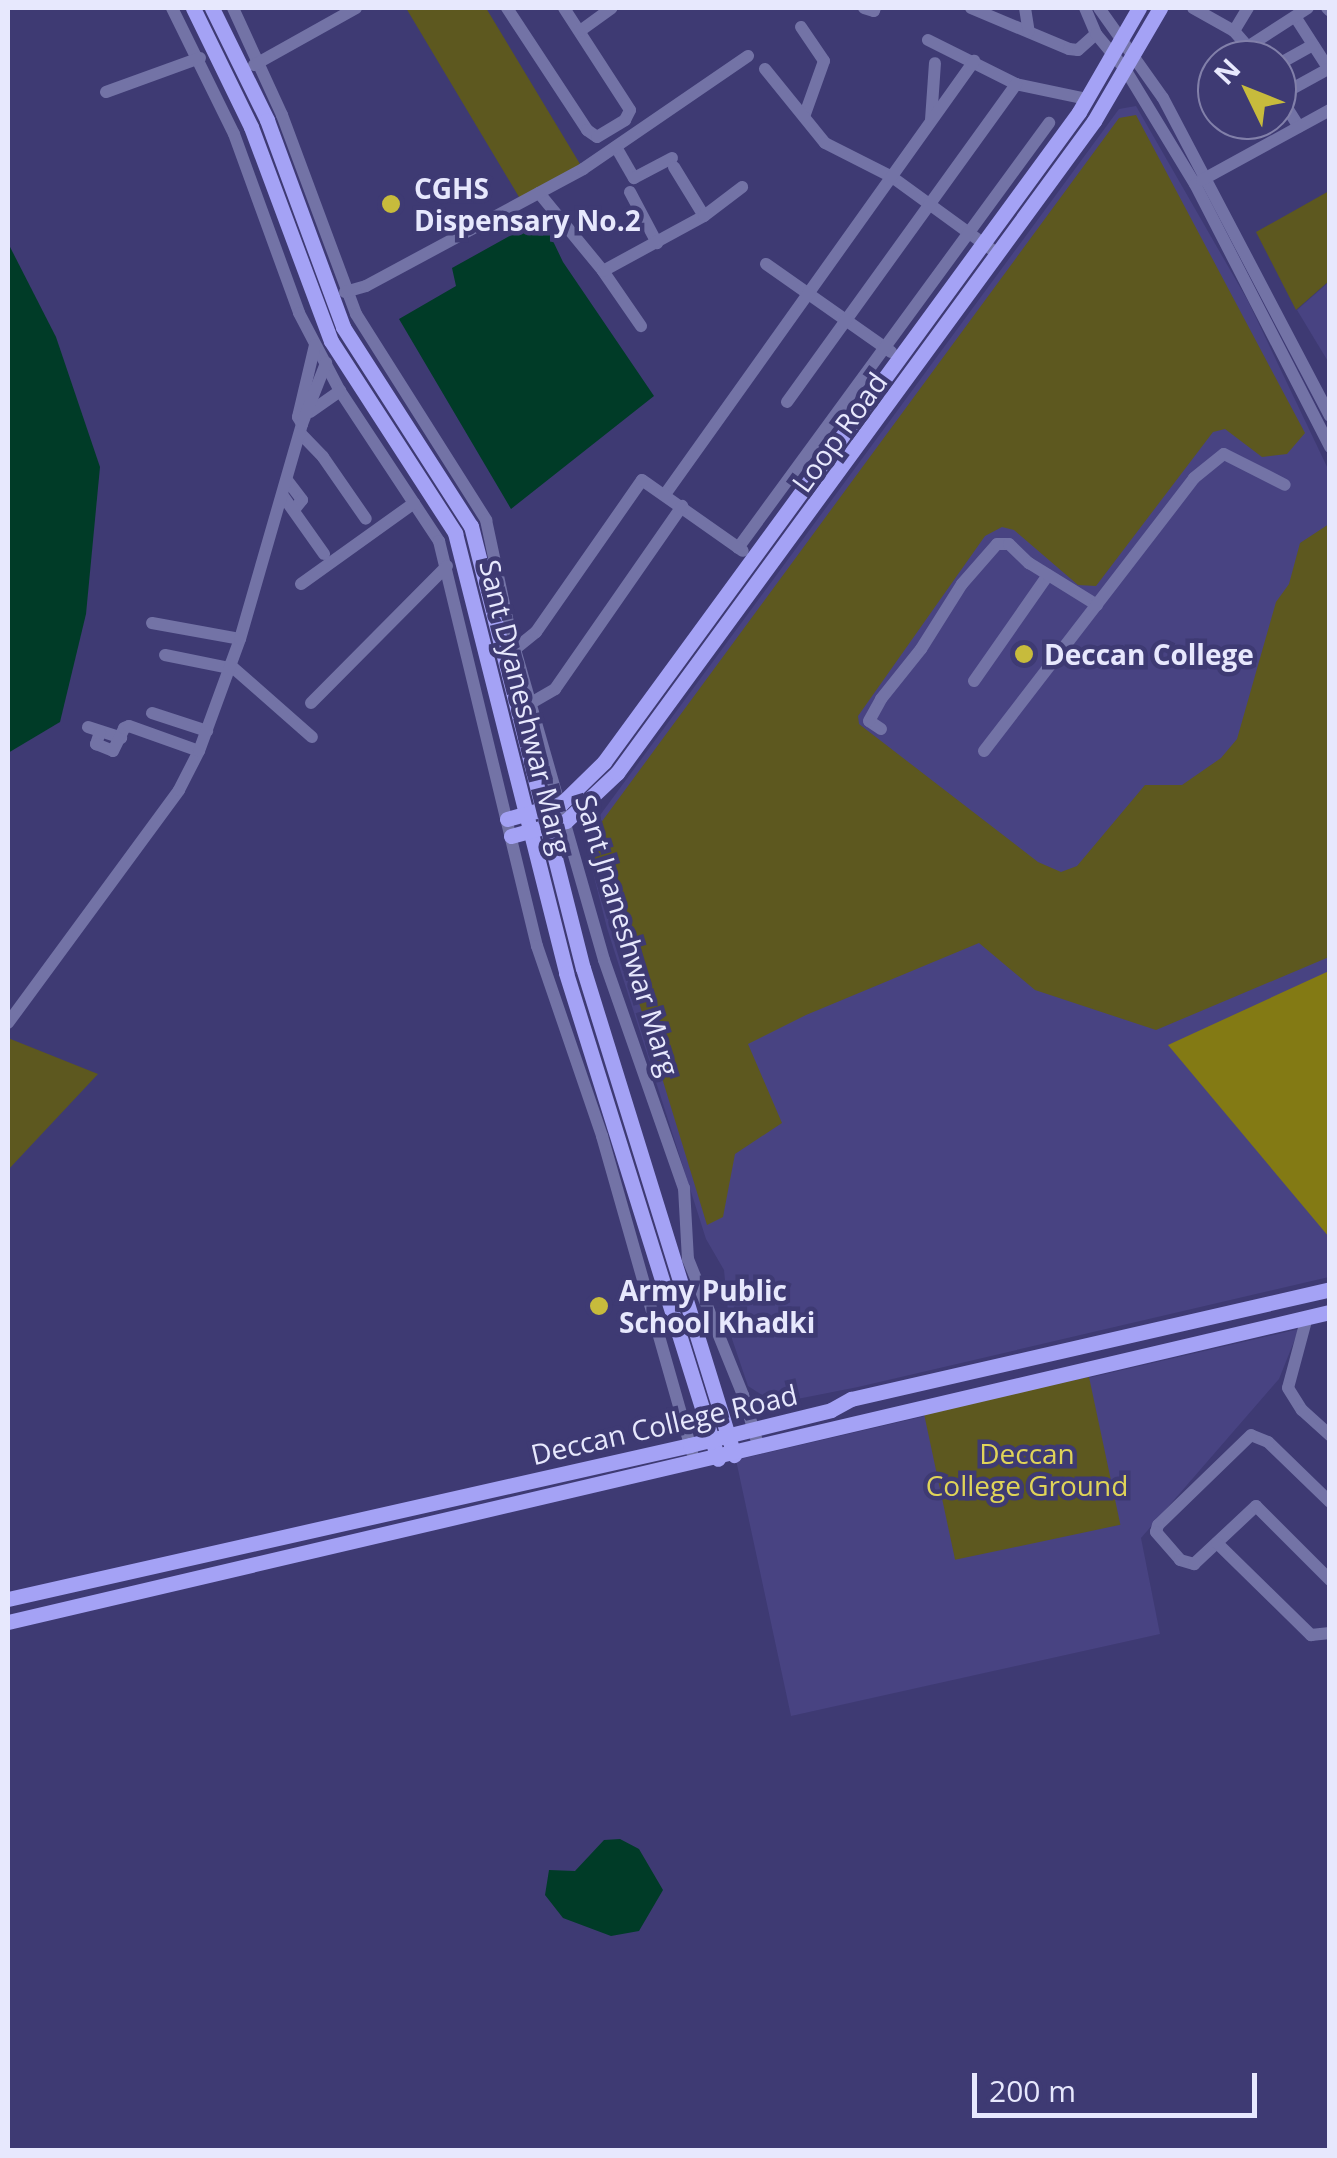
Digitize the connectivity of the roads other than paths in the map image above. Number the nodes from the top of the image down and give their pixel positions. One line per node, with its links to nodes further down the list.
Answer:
1 (172, 8): 34 (street)
2 (193, 8): 37 (main road, Sant Dyaneshwar Marg)
3 (212, 8): 37 (main road, Sant Dyaneshwar Marg)
4 (234, 8): 37 (street)
5 (356, 8): 37 (street)
6 (507, 8): 21 (street)
7 (564, 8): 21 (street)
8 (612, 8): 21 (street)
9 (864, 8): 10 (street)
10 (875, 8)
11 (971, 8): 23 (street)
12 (1025, 8): 23 (street)
13 (1085, 8): 24 (street)
14 (1099, 8): 25 (street)
15 (1139, 8): 25 (main road, Loop Road)
16 (1160, 8): 31 (main road, Loop Road)
17 (1193, 8): 22 (street)
18 (1248, 8): 22 (street)
19 (1300, 11): 28 (street); 29 (street)
20 (801, 27): 47 (street)
21 (580, 31)
22 (1234, 31): 27 (street)
23 (1030, 32): 24 (street)
24 (1096, 34): 30 (street)
25 (1120, 38): 30 (main road, Loop Road); 31 (street)
26 (928, 40): 35 (street)
27 (1243, 40)
28 (1258, 40)
29 (1313, 46): 32 (street); 40 (street)
30 (1112, 53): 39 (street); 45 (main road, Loop Road)
31 (1134, 53): 39 (main road, Loop Road); 53 (street)
32 (1297, 55)
33 (748, 56): 51 (street)
34 (200, 58): 41 (street); 44 (street)
35 (974, 61): 42 (street); 48 (street)
36 (935, 62): 48 (street)
37 (244, 69): 41 (main road); 65 (main road, Sant Dyaneshwar Marg); 66 (main road, Sant Dyaneshwar Marg)
38 (765, 69): 47 (street)
39 (1126, 69): 53 (street); 61 (main road, Loop Road)
40 (1329, 70): 43 (street)
41 (212, 84): 69 (street)
42 (1016, 84): 45 (street); 57 (street)
43 (1297, 85)
44 (106, 92)
45 (1087, 99): 61 (main road, Loop Road)
46 (1330, 110): 50 (street)
47 (805, 114): 52 (street)
48 (931, 121): 52 (street)
49 (1049, 123): 59 (street)
50 (1298, 127): 53 (street)
51 (616, 147): 56 (street); 58 (street)
52 (892, 177): 57 (street); 64 (street)
53 (1200, 181): 73 (street)
54 (742, 187): 58 (street)
55 (630, 192): 60 (street)
56 (539, 193): 63 (street); 65 (street)
57 (930, 205): 59 (street); 67 (street)
58 (704, 216): 60 (street)
59 (969, 233): 61 (street); 70 (street)
60 (657, 243): 63 (street)
61 (991, 249): 71 (main road, Loop Road); 89 (main road, Loop Road)
62 (766, 264): 64 (street)
63 (603, 271): 68 (street)
64 (809, 294): 67 (street); 81 (street)
65 (346, 309): 66 (street); 69 (street); 96 (street, Sant Jnaneshwar Marg); 110 (main road, Sant Dyaneshwar Marg)
66 (322, 320): 69 (main road, Sant Dyaneshwar Marg)
67 (846, 321): 70 (street); 75 (street)
68 (642, 326)
69 (323, 342): 72 (street); 77 (street); 111 (main road, Sant Dyaneshwar Marg)
70 (886, 348): 71 (street); 87 (street)
71 (902, 360): 89 (main road, Loop Road)
72 (325, 365): 74 (street); 77 (street)
73 (1304, 378): 76 (street); 78 (street)
74 (340, 391): 77 (street); 83 (street)
75 (787, 402)
76 (1328, 410)
77 (304, 423): 79 (street); 86 (street)
78 (1330, 448)
79 (287, 480): 82 (street); 85 (street)
80 (1286, 485): 93 (street)
81 (666, 493): 84 (street); 96 (street)
82 (283, 496): 85 (street); 95 (street)
83 (414, 503): 90 (street); 92 (street)
84 (682, 506): 87 (street); 101 (street)
85 (294, 510): 88 (street)
86 (366, 519)
87 (738, 548): 89 (street)
88 (324, 554)
89 (761, 565): 109 (main road, Loop Road); 112 (main road, Loop Road)
90 (447, 566): 100 (street); 113 (street)
91 (1048, 575): 93 (street); 99 (street); 103 (street)
92 (301, 584)
93 (1097, 605): 108 (street)
94 (152, 623): 95 (street)
95 (240, 638): 98 (street)
96 (515, 648): 101 (street, Sant Jnaneshwar Marg)
97 (165, 655): 98 (street)
98 (230, 666): 105 (street); 106 (street)
99 (974, 681)
100 (311, 702)
101 (531, 703): 109 (street, Sant Jnaneshwar Marg)
102 (152, 713): 105 (street)
103 (881, 729)
104 (94, 730): 107 (street)
105 (207, 731): 107 (street)
106 (312, 737)
107 (199, 751): 115 (street)
108 (984, 751)
109 (561, 804): 110 (main road, Loop Road); 112 (street, Sant Jnaneshwar Marg)
110 (543, 809): 111 (main road, Loop Road); 114 (main road, Sant Dyaneshwar Marg)
111 (526, 814): 113 (main road, Loop Road); 114 (main road, Sant Dyaneshwar Marg)
112 (566, 821): 114 (main road, Loop Road); 116 (street, Sant Jnaneshwar Marg)
113 (509, 828): 114 (main road, Loop Road); 124 (street)
114 (540, 829): 116 (main road, Sant Dyaneshwar Marg); 123 (main road, Sant Dyaneshwar Marg)
115 (8, 1023)
116 (677, 1236): 120 (street, Sant Jnaneshwar Marg); 121 (main road, Sant Dyaneshwar Marg)
117 (1330, 1289): 120 (main road, Deccan College Road)
118 (1330, 1312): 119 (main road, Deccan College Road)
119 (1307, 1317): 122 (street); 125 (main road, Deccan College Road)
120 (754, 1428): 121 (main road, Deccan College Road); 125 (street, Sant Jnaneshwar Marg)
121 (730, 1434): 123 (main road, Deccan College Road); 126 (main road, Sant Dyaneshwar Marg)
122 (1330, 1435)
123 (712, 1439): 124 (main road, Deccan College Road); 126 (main road, Sant Dyaneshwar Marg)
124 (690, 1445): 127 (street); 131 (main road, Deccan College Road)
125 (760, 1448): 126 (main road, Deccan College Road)
126 (726, 1456): 127 (main road, Deccan College Road)
127 (694, 1464): 132 (main road, Deccan College Road)
128 (1330, 1502): 129 (street)
129 (1217, 1543): 130 (street); 133 (street)
130 (1330, 1580)
131 (8, 1598)
132 (8, 1622)
133 (1330, 1632)

